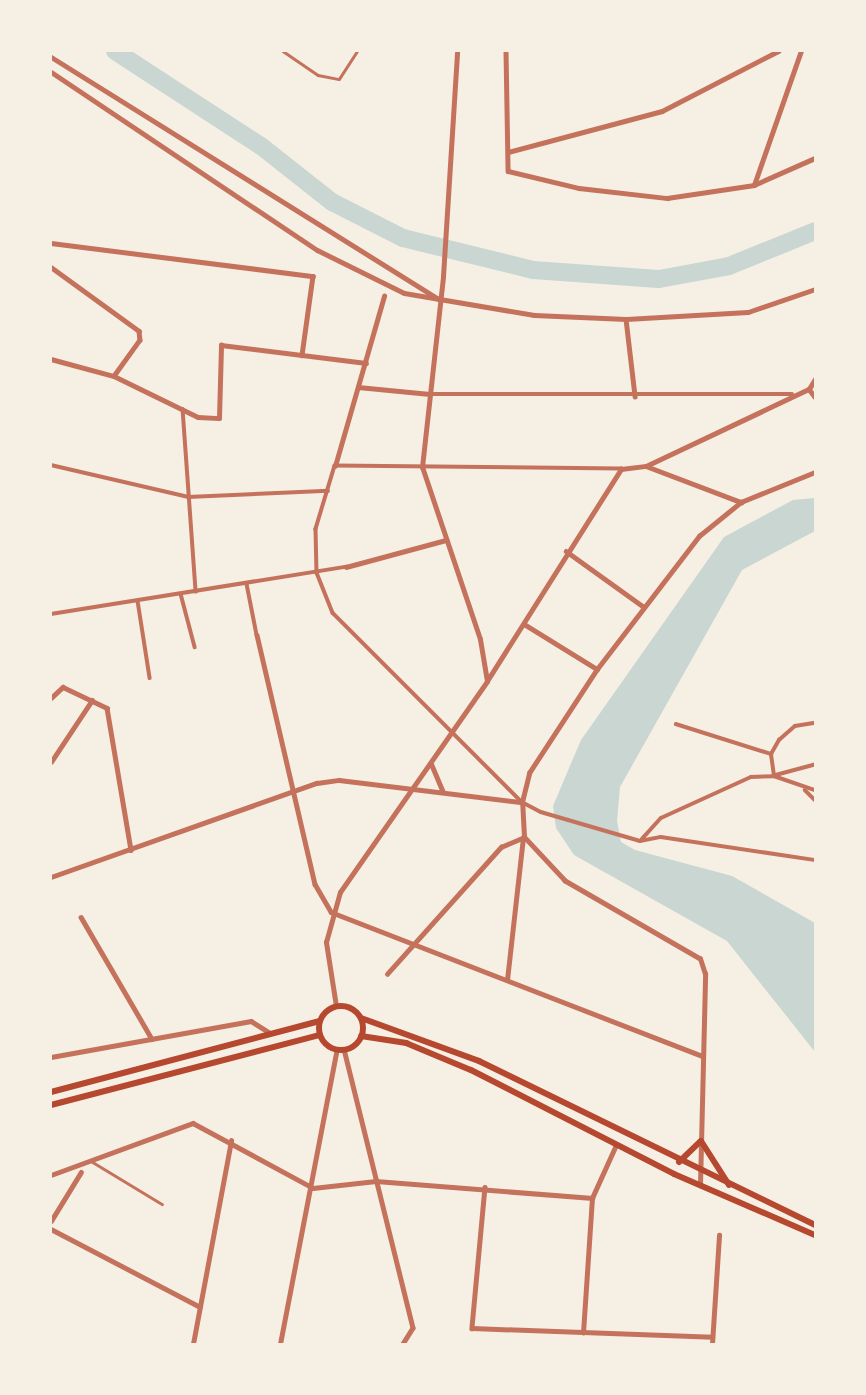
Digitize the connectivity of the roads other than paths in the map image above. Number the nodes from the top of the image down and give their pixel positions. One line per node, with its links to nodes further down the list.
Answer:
1 (283, 51): 2 (lane)
2 (357, 51)
3 (506, 51): 9 (street)
4 (778, 51): 9 (street)
5 (801, 51): 11 (street)
6 (458, 53): 16 (street)
7 (51, 57): 16 (street)
8 (51, 72): 16 (street)
9 (508, 152): 11 (street)
10 (815, 158): 11 (street)
11 (754, 185)
12 (51, 243): 18 (street)
13 (51, 267): 21 (street)
14 (815, 289): 17 (street)
15 (384, 296): 20 (street)
16 (440, 301): 17 (street); 25 (street)
17 (626, 319): 27 (street)
18 (302, 355): 20 (street); 29 (street)
19 (51, 359): 21 (street)
20 (366, 363): 23 (street)
21 (114, 376): 29 (street)
22 (815, 379): 24 (street)
23 (358, 387): 25 (street); 31 (street)
24 (809, 389): 26 (street); 28 (street)
25 (430, 394): 27 (street); 33 (street)
26 (796, 394): 27 (street); 32 (street)
27 (635, 396)
28 (815, 397)
29 (183, 407): 37 (street)
30 (51, 466): 37 (street)
31 (335, 466): 33 (street); 36 (street)
32 (646, 466): 34 (street); 38 (street)
33 (422, 467): 34 (street); 39 (street)
34 (621, 469): 40 (street)
35 (815, 472): 38 (street)
36 (328, 491): 37 (street); 42 (street)
37 (188, 497): 44 (street)
38 (741, 502): 47 (street)
39 (446, 540): 41 (street); 54 (street)
40 (566, 551): 47 (street); 49 (street)
41 (346, 567): 42 (street)
42 (317, 573): 43 (street); 59 (street)
43 (247, 584): 44 (street); 50 (street)
44 (196, 592): 45 (street)
45 (181, 594): 46 (street); 51 (street)
46 (138, 601): 48 (street); 53 (street)
47 (644, 607): 52 (street)
48 (51, 614)
49 (524, 624): 52 (street); 54 (street)
50 (257, 635): 69 (street)
51 (195, 647)
52 (597, 669): 71 (street)
53 (149, 678)
54 (488, 681): 59 (street)
55 (51, 698): 56 (street)
56 (92, 701): 61 (street); 74 (street)
57 (815, 722): 60 (street)
58 (676, 724): 60 (street)
59 (455, 735): 62 (street); 71 (street)
60 (771, 754): 64 (street)
61 (51, 762)
62 (431, 763): 65 (street); 68 (street)
63 (815, 765): 64 (street)
64 (774, 776): 66 (street); 73 (street)
65 (412, 788): 68 (street); 69 (street); 77 (street)
66 (805, 790): 67 (street); 70 (street)
67 (815, 790)
68 (443, 791): 71 (street)
69 (292, 792): 74 (street); 77 (street)
70 (815, 800)
71 (522, 802): 72 (street); 73 (street)
72 (523, 837): 79 (street); 81 (street); 90 (street)
73 (640, 841): 75 (street)
74 (131, 850): 76 (street)
75 (815, 860)
76 (51, 877)
77 (331, 912): 79 (street); 82 (street)
78 (81, 917): 88 (street)
79 (412, 944): 80 (street); 81 (street)
80 (387, 974)
81 (507, 981): 90 (street)
82 (336, 1006): 83 (main road); 84 (main road)
83 (361, 1018): 87 (main road); 98 (main road)
84 (320, 1021): 85 (main road); 86 (main road)
85 (270, 1033): 88 (street); 92 (main road)
86 (320, 1035): 89 (main road); 93 (main road)
87 (361, 1036): 89 (main road); 96 (main road)
88 (152, 1039): 91 (street)
89 (340, 1049): 102 (street); 106 (street)
90 (703, 1056): 95 (street)
91 (51, 1058)
92 (51, 1092)
93 (51, 1105)
94 (231, 1141): 97 (street); 106 (street); 114 (street)
95 (701, 1141): 98 (main road); 100 (street); 105 (main road)
96 (617, 1144): 103 (main road); 107 (street)
97 (91, 1161): 101 (street); 108 (lane)
98 (679, 1161): 100 (main road)
99 (82, 1172): 109 (street)
100 (700, 1172): 103 (street); 105 (main road)
101 (51, 1175)
102 (376, 1181): 104 (street); 106 (street); 119 (street)
103 (700, 1185): 113 (main road)
104 (485, 1187): 107 (street); 115 (street)
105 (730, 1187): 110 (main road)
106 (313, 1188): 118 (street)
107 (592, 1198): 115 (street)
108 (162, 1204)
109 (51, 1221)
110 (815, 1224)
111 (51, 1229): 114 (street)
112 (719, 1235): 116 (street)
113 (815, 1235)
114 (200, 1307): 117 (street)
115 (583, 1333): 116 (street)
116 (712, 1337): 120 (street)
117 (193, 1344)
118 (280, 1344)
119 (403, 1344)
120 (712, 1344)

